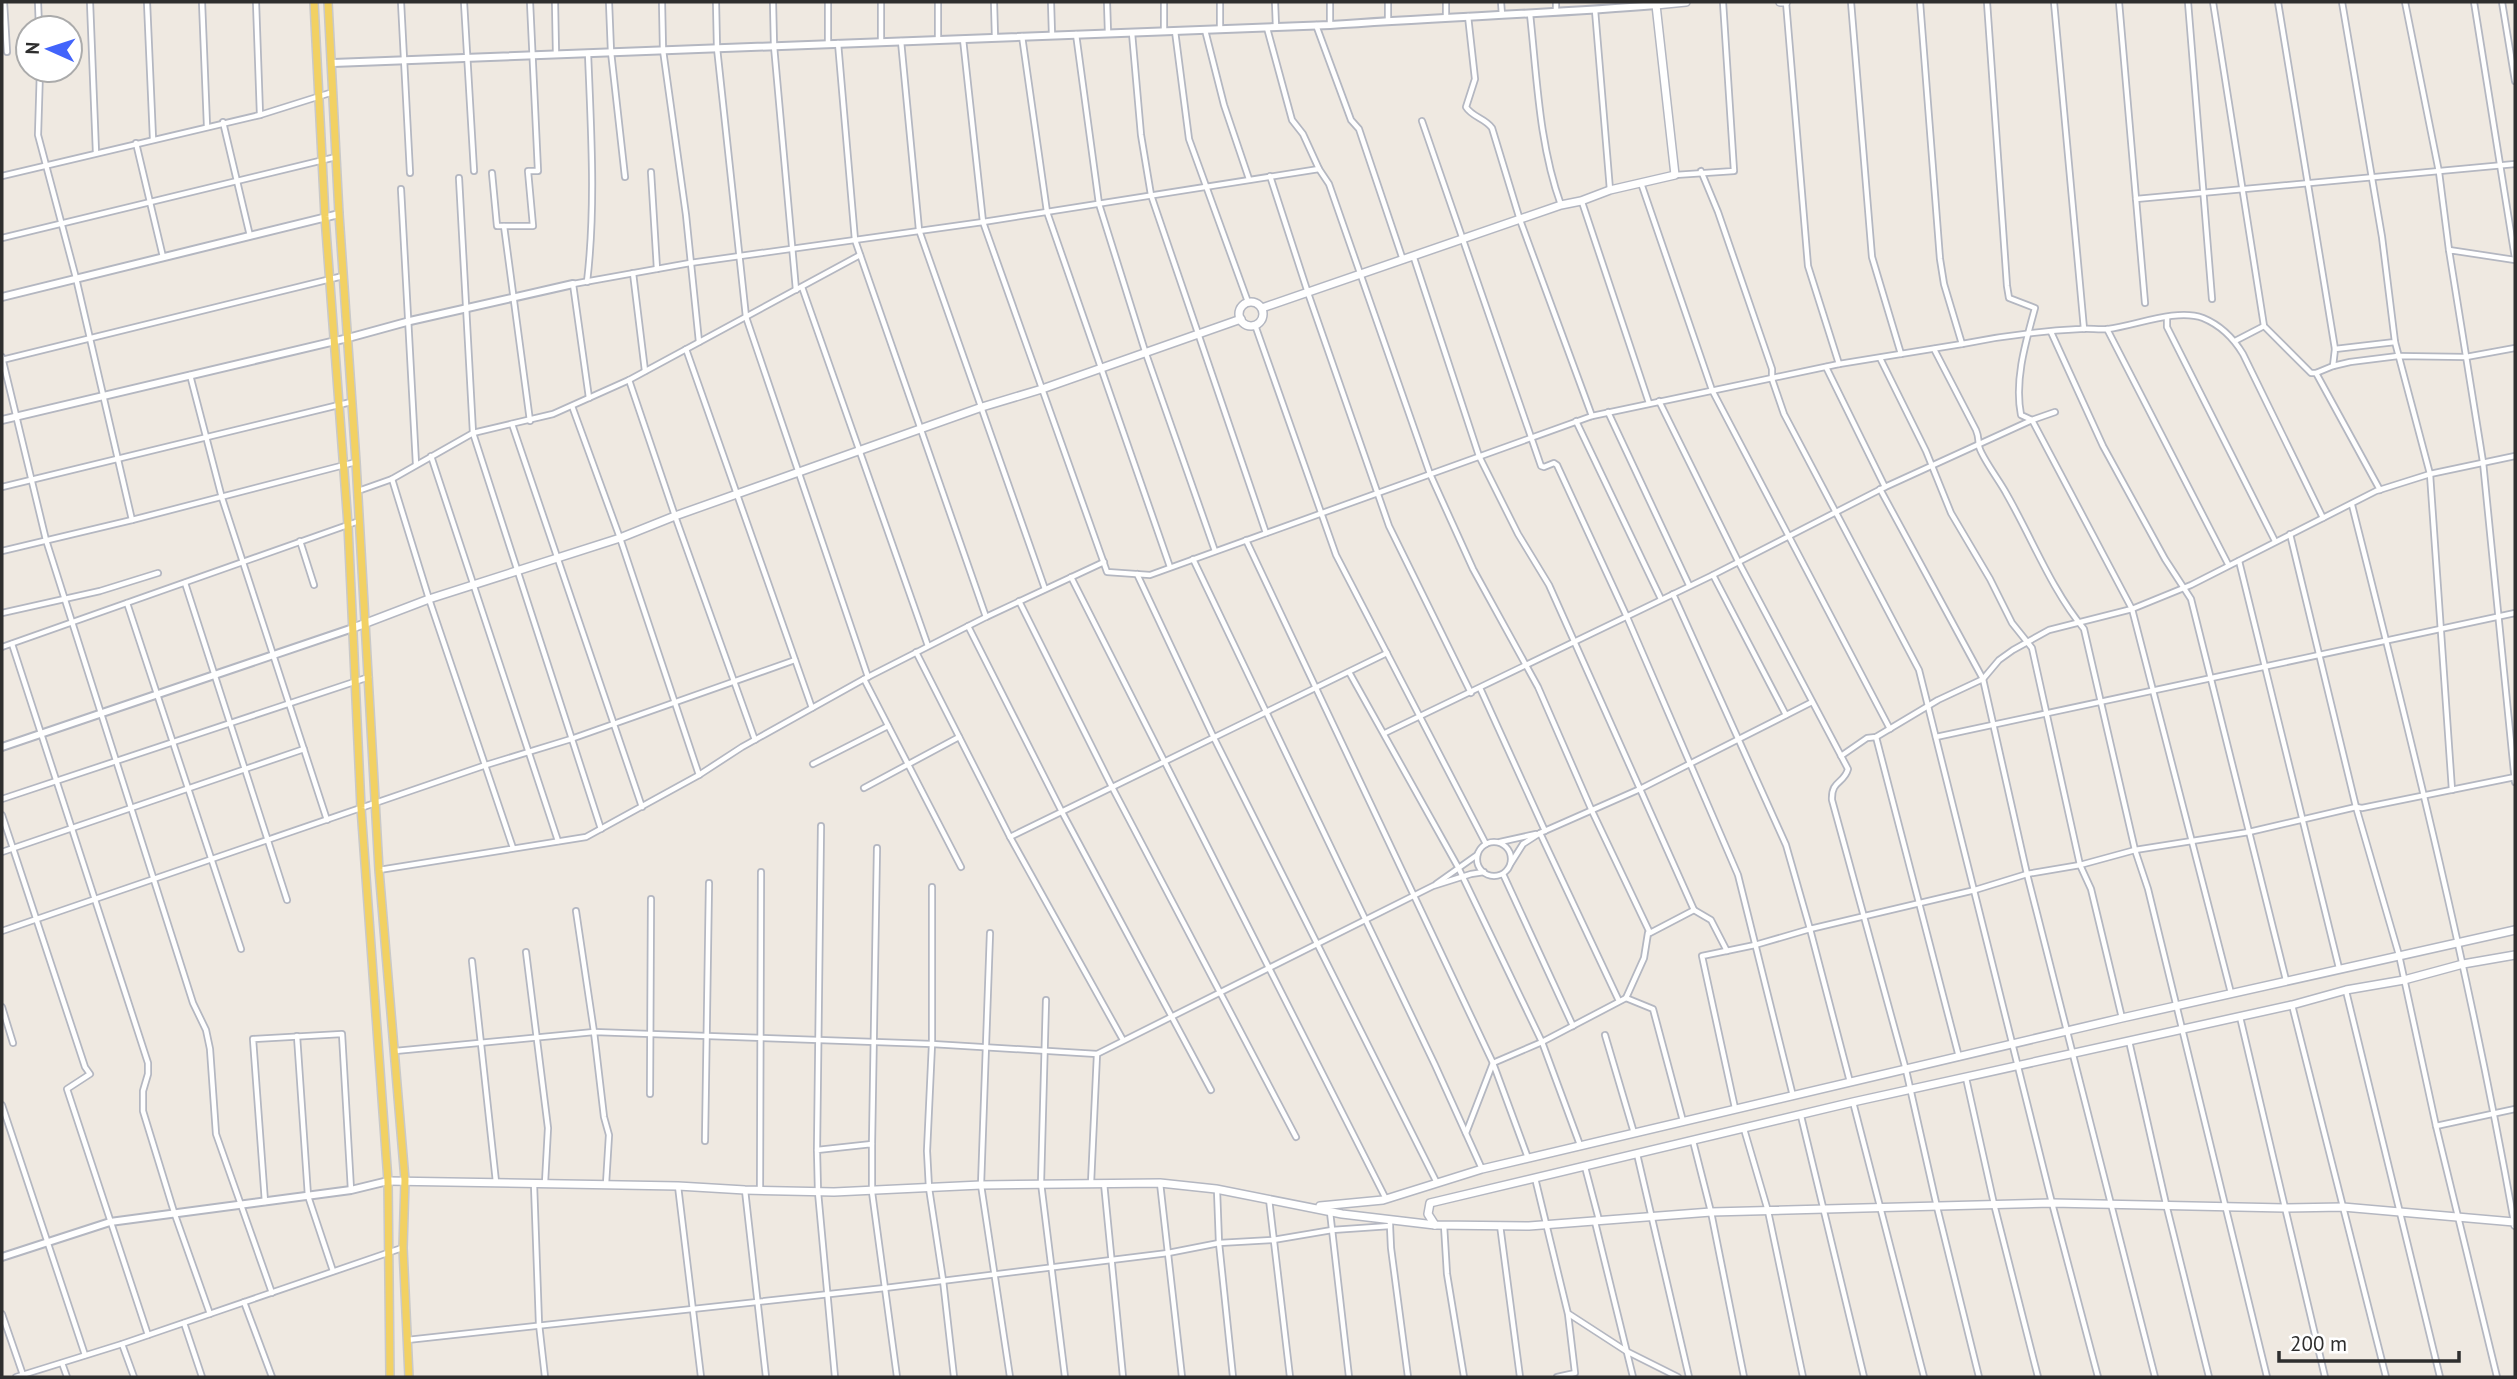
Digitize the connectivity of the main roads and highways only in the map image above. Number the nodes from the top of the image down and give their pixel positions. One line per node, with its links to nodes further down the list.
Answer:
1 (314, 2): 10 (main road)
2 (328, 2): 9 (main road)
3 (1686, 2): 6 (main road)
4 (1780, 2): 5 (main road)
5 (1786, 2)
6 (1668, 3): 7 (main road)
7 (1262, 308): 8 (main road); 8 (main road)
8 (1241, 319): 9 (main road)
9 (365, 624): 10 (main road); 13 (main road)
10 (353, 628): 14 (main road)
11 (2515, 930): 15 (main road)
12 (2515, 955): 17 (main road)
13 (405, 1180): 14 (main road); 15 (main road); 19 (main road)
14 (388, 1181): 18 (main road)
15 (1310, 1207): 17 (main road)
16 (2515, 1223): 17 (main road)
17 (1440, 1225)
18 (390, 1377)
19 (409, 1377)

